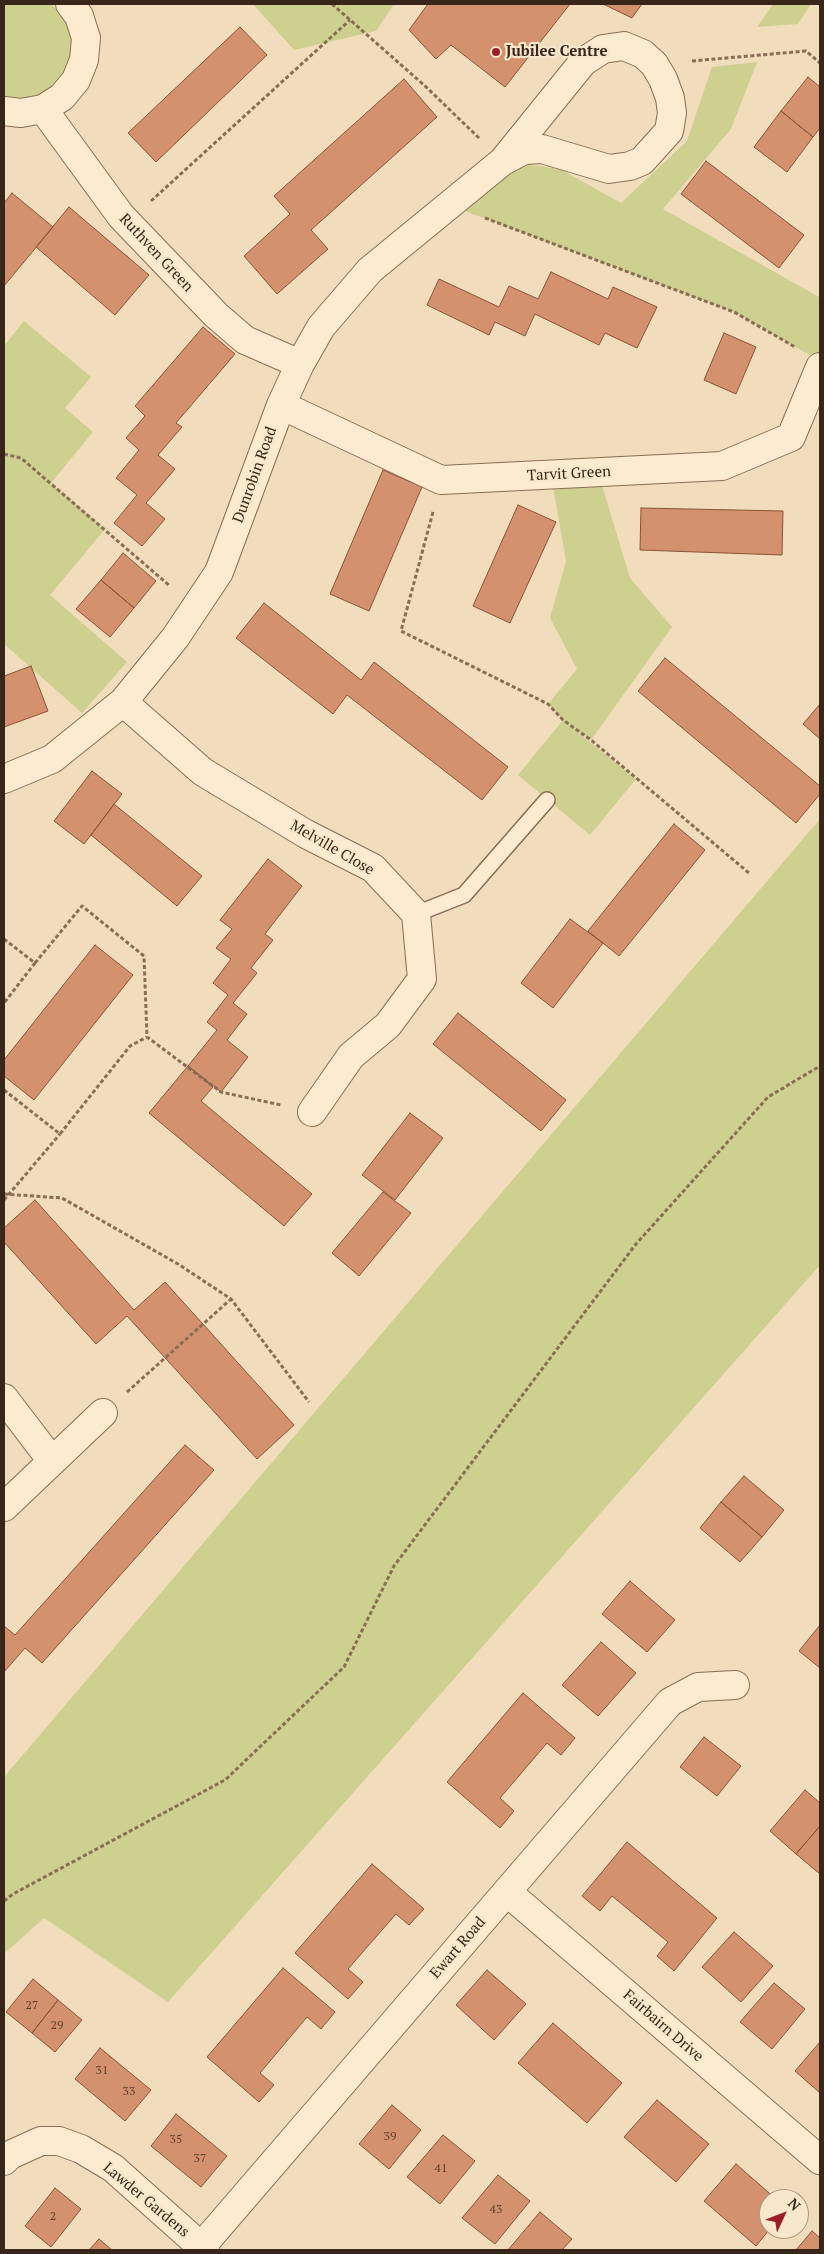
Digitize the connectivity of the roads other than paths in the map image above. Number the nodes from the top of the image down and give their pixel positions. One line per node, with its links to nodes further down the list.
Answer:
1 (70, 4): 2 (street)
2 (43, 109): 3 (street); 6 (street, Ruthven Green)
3 (4, 111)
4 (502, 161): 4 (street, Dunrobin Road); 6 (street, Dunrobin Road)
5 (812, 359): 7 (street, Tarvit Green)
6 (300, 364): 7 (street, Dunrobin Road)
7 (281, 405): 8 (street, Dunrobin Road)
8 (123, 702): 9 (street, Dunrobin Road); 11 (street, Melville Close)
9 (4, 779)
10 (547, 800): 11 (lane)
11 (416, 914): 12 (street)
12 (312, 1112)
13 (4, 1398): 15 (street)
14 (103, 1413): 15 (street)
15 (52, 1462): 16 (street)
16 (4, 1507)
17 (735, 1685): 18 (street, Ewart Road)
18 (506, 1892): 19 (street, Fairbairn Drive); 21 (street, Ewart Road)
19 (820, 2160)
20 (4, 2161): 21 (street, Lawder Gardens)
21 (203, 2248)

